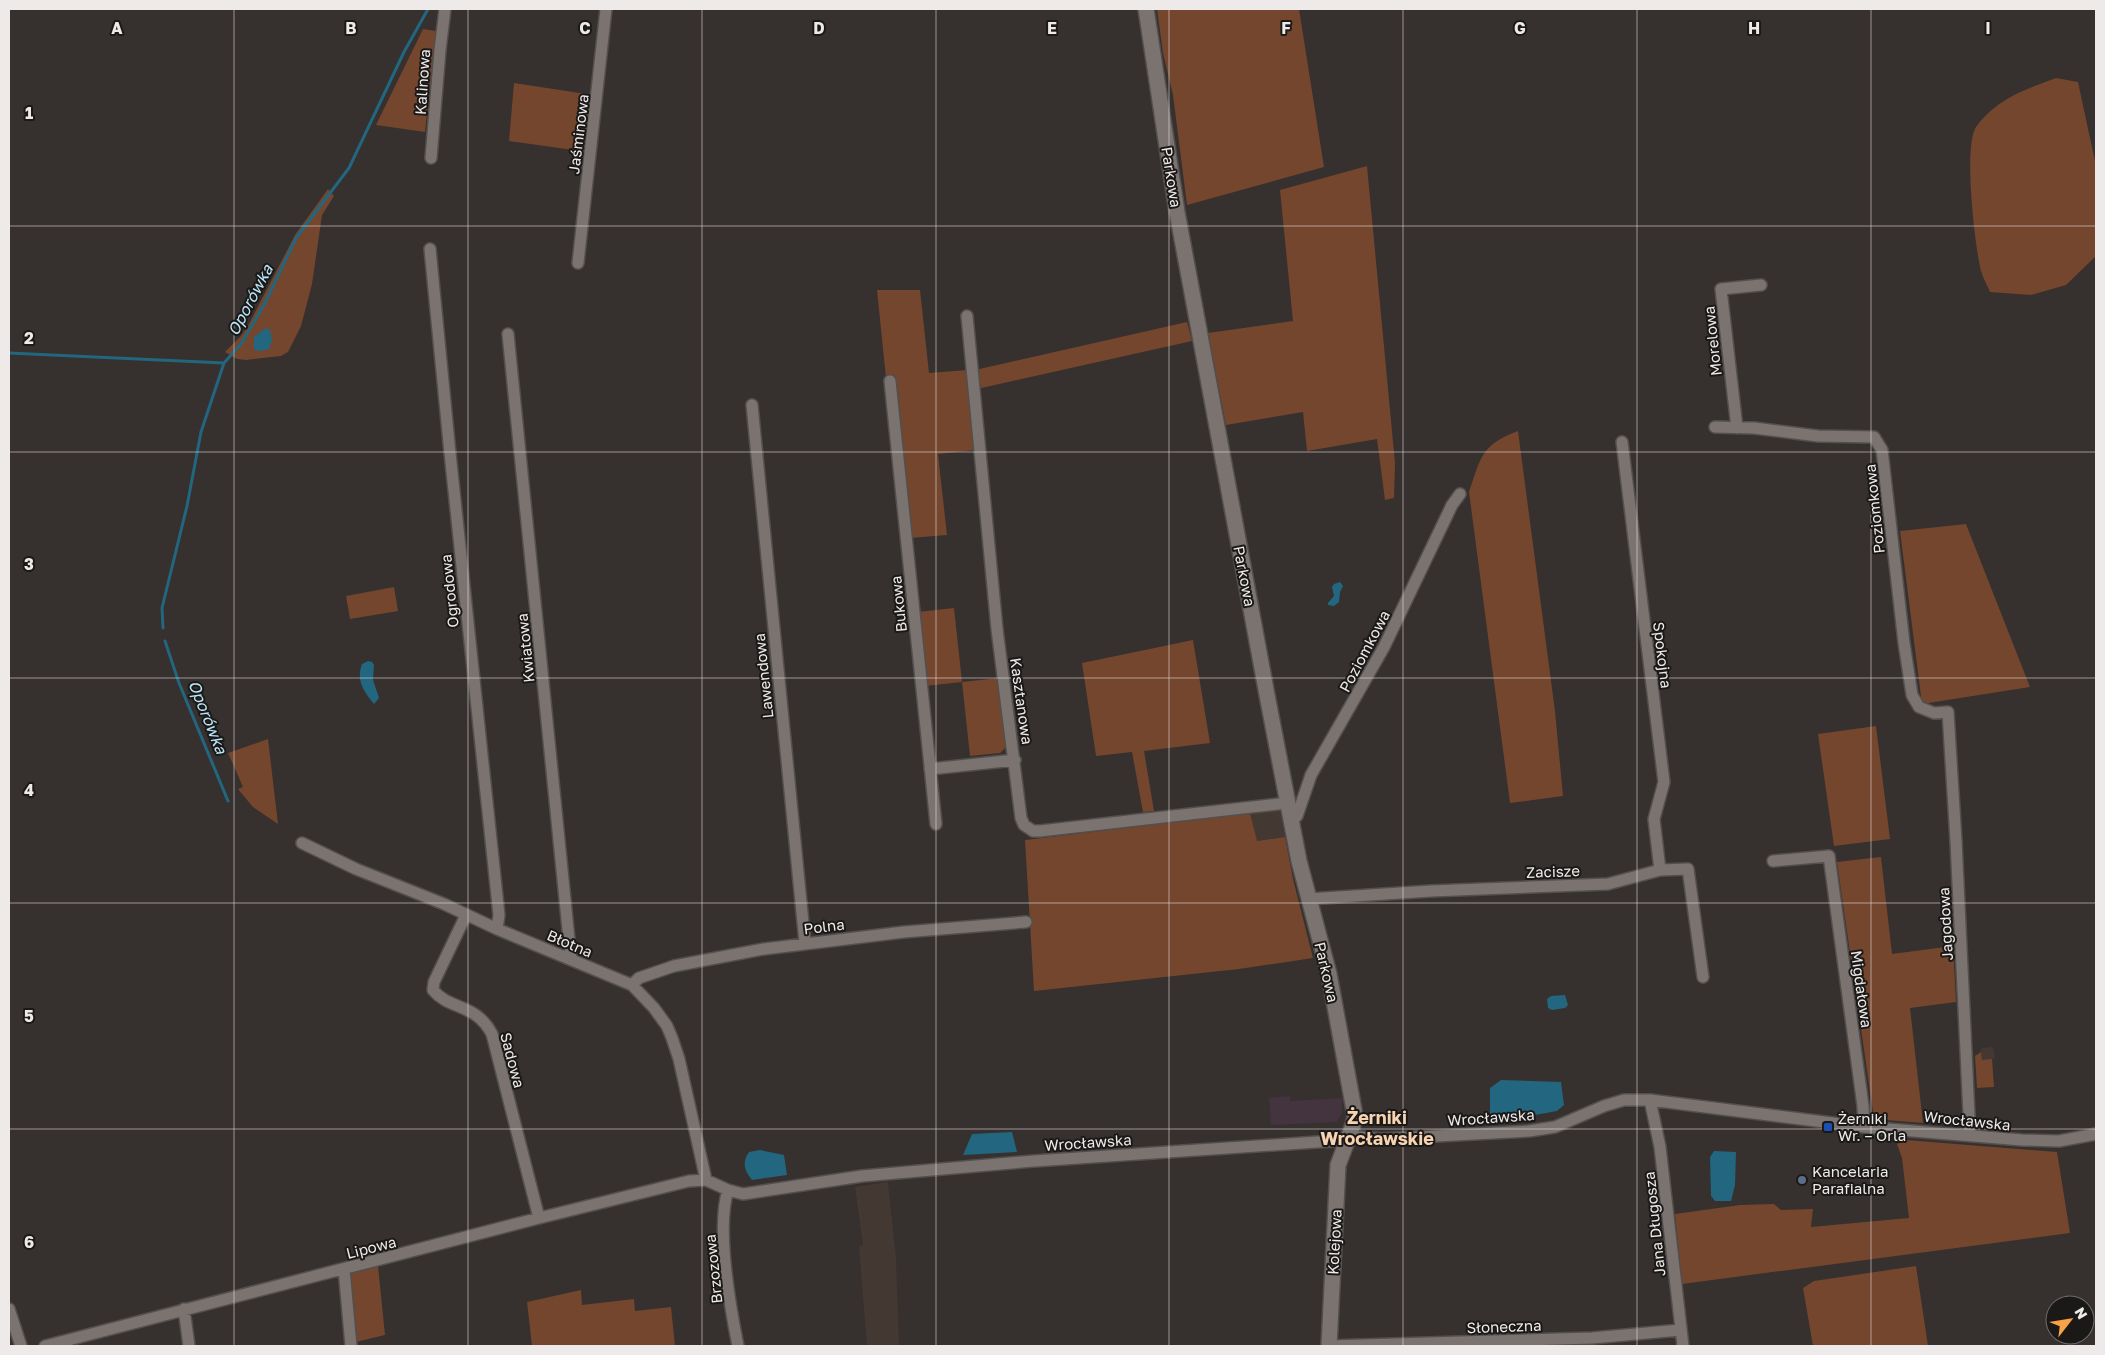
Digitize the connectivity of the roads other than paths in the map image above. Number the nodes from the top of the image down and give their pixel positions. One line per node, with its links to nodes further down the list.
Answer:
1 (445, 9): 4 (street, Kalinowa)
2 (606, 9): 6 (street, Jaśminowa)
3 (1146, 9): 19 (street, Parkowa)
4 (431, 158)
5 (430, 249): 28 (street, Ogrodowa)
6 (578, 263)
7 (1761, 285): 13 (street, Morelowa)
8 (967, 316): 17 (street, Kasztanowa)
9 (508, 334): 30 (street, Kwiatowa)
10 (890, 381): 18 (street, Bukowa)
11 (752, 405): 29 (street, Lawendowa)
12 (1714, 427): 13 (street, Poziomkowa)
13 (1737, 428): 16 (street, Poziomkowa)
14 (1622, 442): 24 (street, Spokojna)
15 (1460, 494): 20 (street, Poziomkowa)
16 (1948, 712): 36 (street, Jagodowa)
17 (1015, 760): 18 (street); 19 (street, Kasztanowa)
18 (930, 769): 21 (street, Bukowa)
19 (1288, 803): 20 (street, Parkowa)
20 (1291, 818): 25 (street, Parkowa)
21 (936, 824)
22 (302, 843): 26 (street, Błotna)
23 (1773, 861): 34 (street, Migdałowa)
24 (1660, 870): 25 (street, Zacisze); 31 (street, Zacisze)
25 (1308, 899): 37 (street, Parkowa)
26 (466, 915): 28 (street, Błotna); 40 (street, Sadowa)
27 (1026, 922): 29 (street, Polna)
28 (497, 929): 30 (street, Błotna)
29 (805, 944): 32 (street, Polna)
30 (571, 959): 32 (street, Błotna)
31 (1703, 977)
32 (632, 985): 38 (street, Błotna)
33 (1650, 1100): 34 (street, Wrocławska); 37 (street, Wrocławska); 44 (street, Jana Długosza)
34 (1864, 1127): 36 (street, Wrocławska)
35 (2096, 1134): 36 (street, Wrocławska)
36 (1970, 1136)
37 (1348, 1139): 39 (street, Wrocławska); 50 (street, Kolejowa)
38 (706, 1180): 39 (street, Wrocławska); 40 (street, Lipowa)
39 (728, 1190): 49 (street, Brzozowa)
40 (539, 1218): 41 (street, Lipowa)
41 (344, 1269): 42 (street, Lipowa); 48 (street)
42 (184, 1309): 46 (street, Lipowa); 47 (street)
43 (9, 1310): 45 (street)
44 (1680, 1330): 50 (street, Słoneczna); 51 (street, Jana Długosza)
45 (21, 1346)
46 (45, 1346)
47 (189, 1346)
48 (351, 1346)
49 (738, 1346)
50 (1329, 1346)
51 (1683, 1346)

